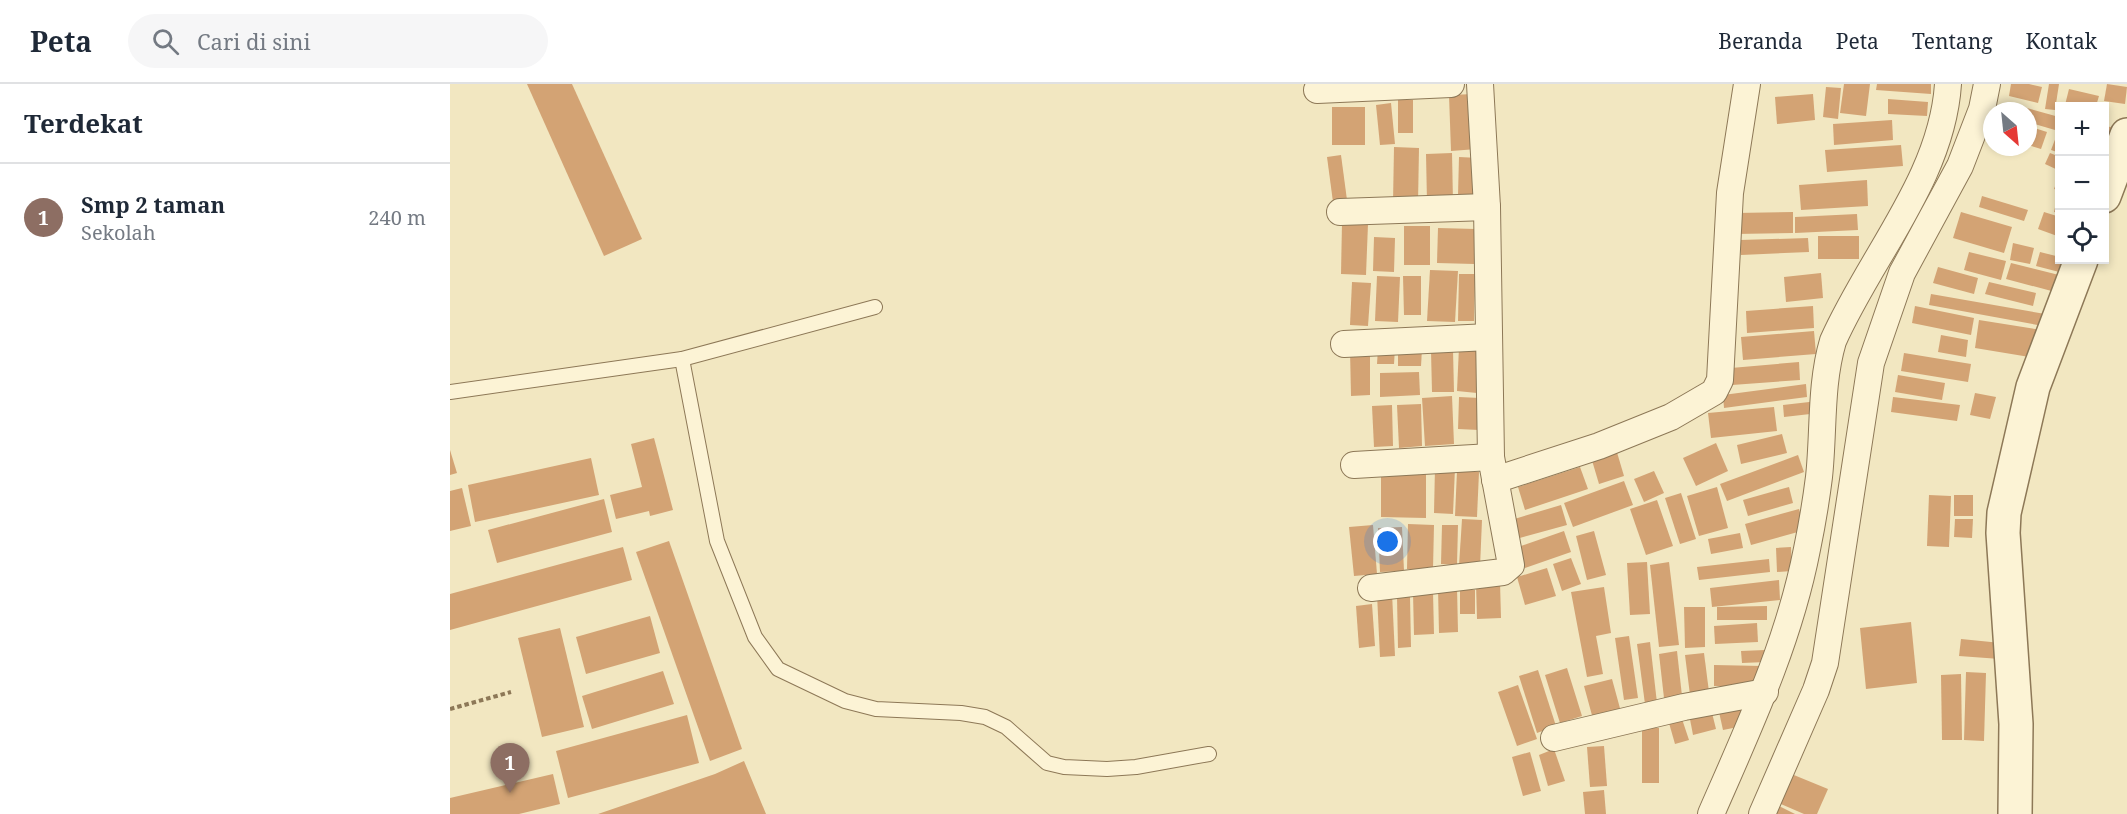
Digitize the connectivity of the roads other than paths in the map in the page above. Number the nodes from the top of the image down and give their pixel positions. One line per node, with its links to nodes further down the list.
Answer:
1 (1451, 84): 6 (street)
2 (1480, 84): 9 (street)
3 (1747, 84): 18 (street)
4 (1948, 84): 20 (street)
5 (1987, 84): 24 (street)
6 (1317, 90)
7 (2127, 135): 8 (street)
8 (2109, 183)
9 (1487, 207): 10 (street); 13 (street)
10 (1340, 212)
11 (2079, 264): 25 (street)
12 (875, 307): 15 (lane)
13 (1489, 336): 14 (street); 18 (street)
14 (1344, 344)
15 (682, 359): 16 (lane); 22 (lane)
16 (450, 392)
17 (1354, 465): 18 (street)
18 (1493, 468): 19 (street)
19 (1371, 588)
20 (1765, 692): 21 (street); 23 (street)
21 (1554, 738)
22 (1209, 754)
23 (1712, 814)
24 (1762, 814)
25 (2015, 814)

